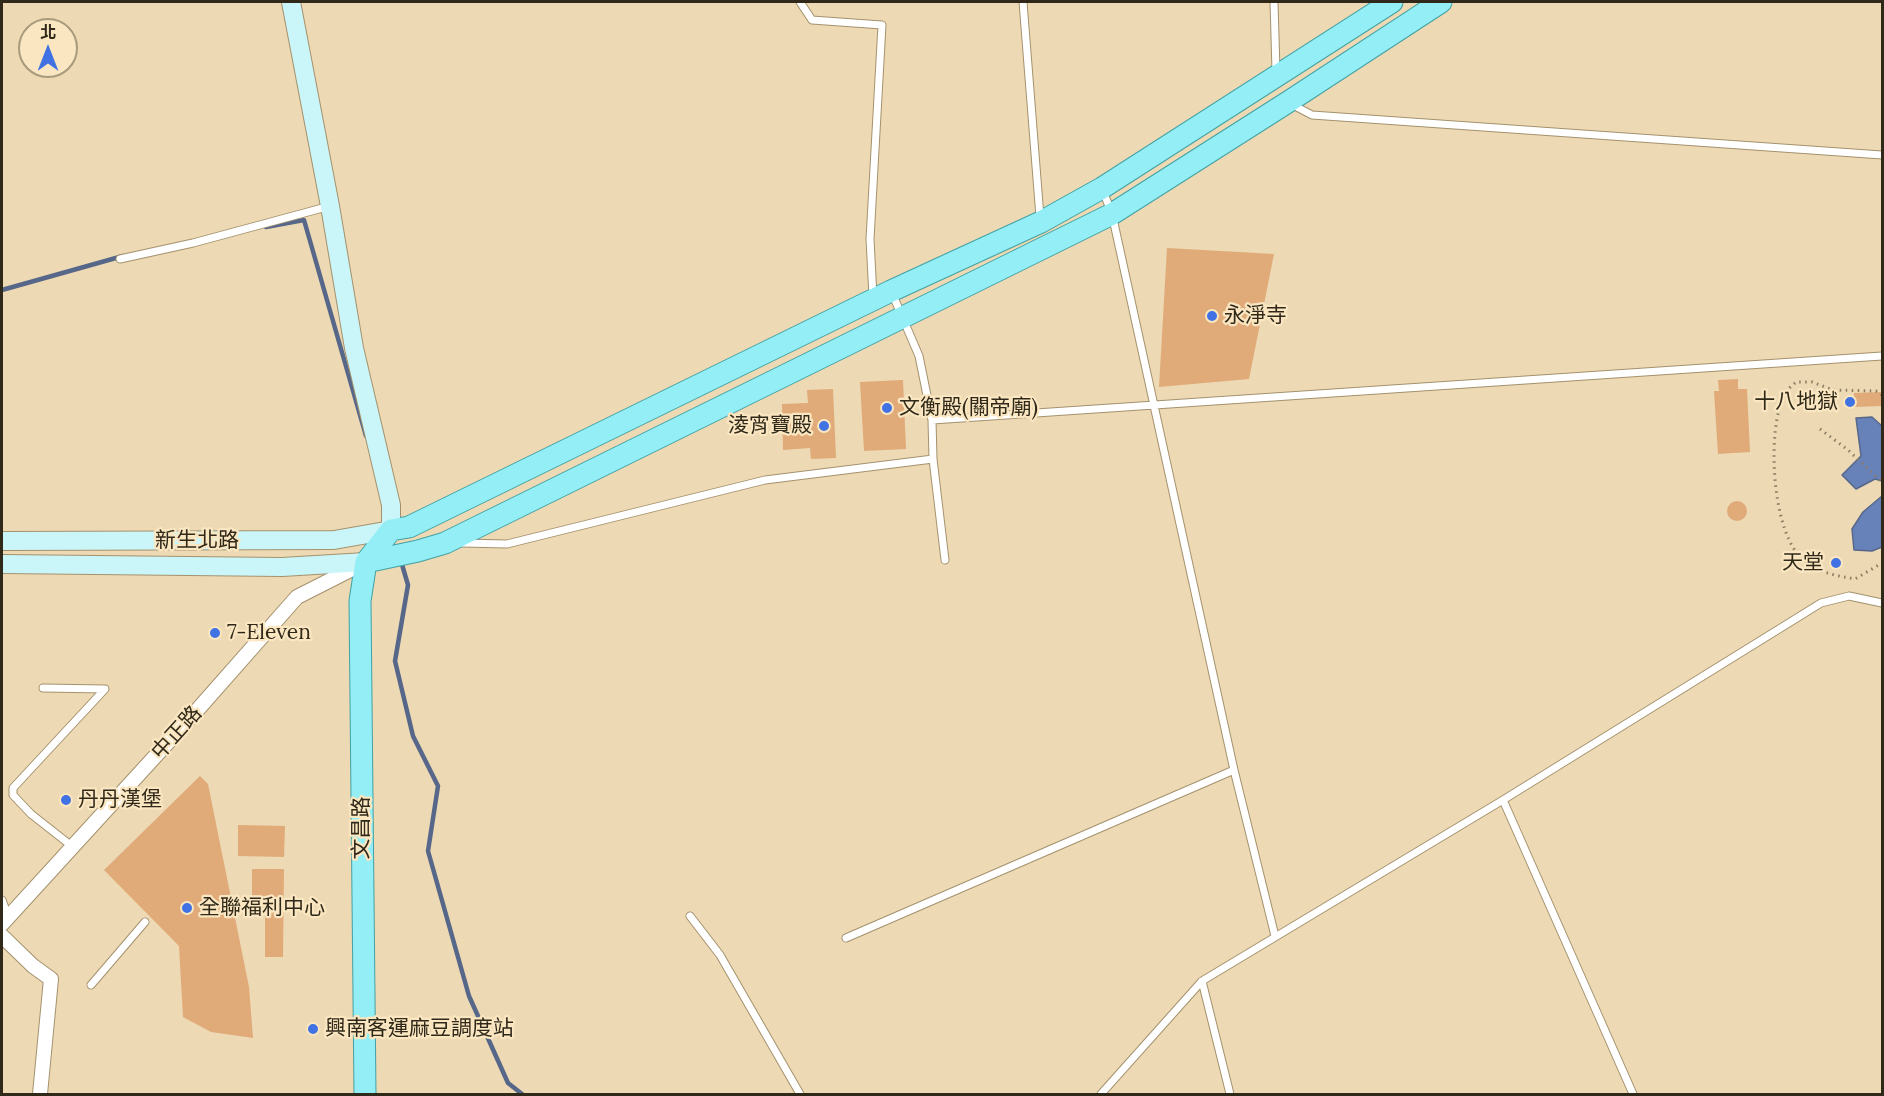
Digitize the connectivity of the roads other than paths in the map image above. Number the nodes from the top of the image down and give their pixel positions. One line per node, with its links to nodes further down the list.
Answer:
1 (291, 2): 11 (main road)
2 (800, 2): 15 (lane)
3 (1023, 2): 13 (lane)
4 (1274, 2): 7 (lane)
5 (1392, 2): 7 (main road)
6 (1441, 2): 8 (main road)
7 (1276, 75): 10 (main road)
8 (1288, 102): 9 (lane); 12 (main road)
9 (1882, 155)
10 (1102, 188): 12 (lane); 13 (main road)
11 (330, 206): 14 (lane); 21 (main road)
12 (1112, 214): 16 (main road); 18 (lane)
13 (1041, 222): 15 (main road)
14 (120, 259)
15 (882, 295): 16 (lane); 21 (main road)
16 (902, 316): 19 (lane); 23 (main road)
17 (1882, 356): 18 (lane)
18 (1154, 405): 19 (lane); 29 (lane)
19 (932, 420): 20 (lane)
20 (933, 459): 23 (lane); 24 (lane)
21 (391, 530): 22 (main road, 新生北路); 25 (main road)
22 (2, 541)
23 (445, 543): 25 (main road)
24 (945, 560)
25 (366, 562): 26 (main road, 新生北路); 31 (street, 中正路); 42 (main road, 文昌路)
26 (2, 564)
27 (1882, 603): 30 (lane)
28 (43, 688): 31 (lane)
29 (1234, 770): 37 (lane); 38 (lane)
30 (1503, 800): 37 (lane); 46 (lane)
31 (73, 847): 34 (street, 中正路)
32 (2, 900): 34 (lane)
33 (690, 916): 43 (lane)
34 (5, 920)
35 (145, 922): 40 (lane)
36 (2, 936): 41 (street)
37 (1275, 936): 39 (lane)
38 (846, 938)
39 (1202, 981): 44 (lane); 45 (lane)
40 (91, 986)
41 (40, 1095)
42 (364, 1095)
43 (800, 1095)
44 (1101, 1095)
45 (1230, 1095)
46 (1633, 1095)

